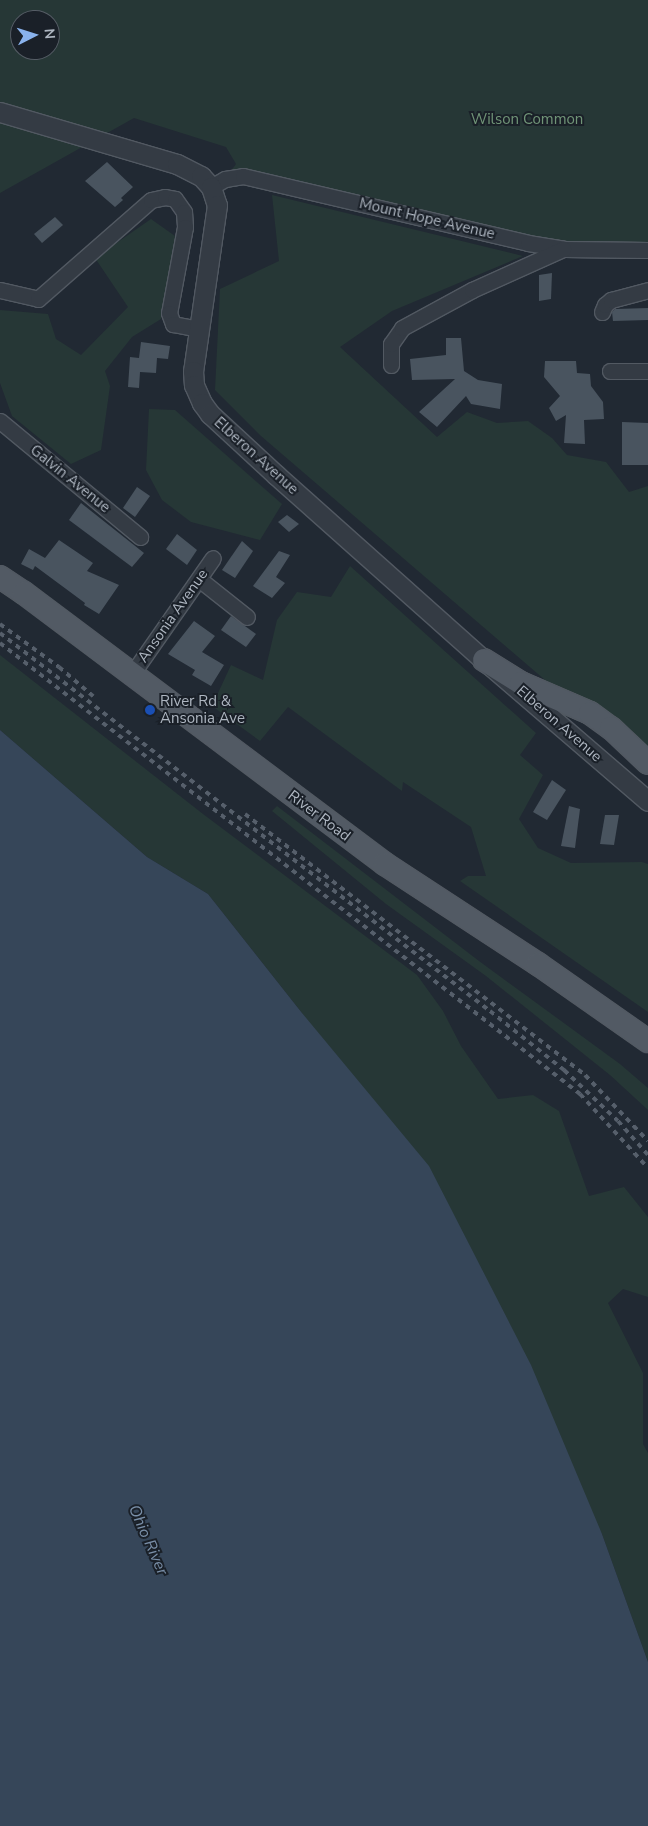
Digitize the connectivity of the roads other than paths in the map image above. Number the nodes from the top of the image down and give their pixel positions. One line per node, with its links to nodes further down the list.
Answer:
1 (0, 112): 2 (street)
2 (211, 187): 3 (street, Mount Hope Avenue); 8 (street, Elberon Avenue)
3 (564, 249): 4 (street, Mount Hope Avenue); 9 (street)
4 (648, 250)
5 (0, 290): 8 (street)
6 (648, 290): 7 (street)
7 (602, 312)
8 (199, 329): 18 (street, Elberon Avenue)
9 (391, 365)
10 (610, 371): 11 (street)
11 (648, 371)
12 (0, 421): 13 (street, Galvin Avenue)
13 (140, 537)
14 (213, 558): 16 (street, Ansonia Avenue)
15 (0, 577): 19 (main road, River Road)
16 (199, 580): 17 (street); 19 (street, Ansonia Avenue)
17 (247, 617)
18 (484, 660): 20 (main road); 21 (street, Elberon Avenue)
19 (132, 674): 22 (main road, River Road)
20 (648, 763)
21 (648, 801)
22 (648, 1041)

